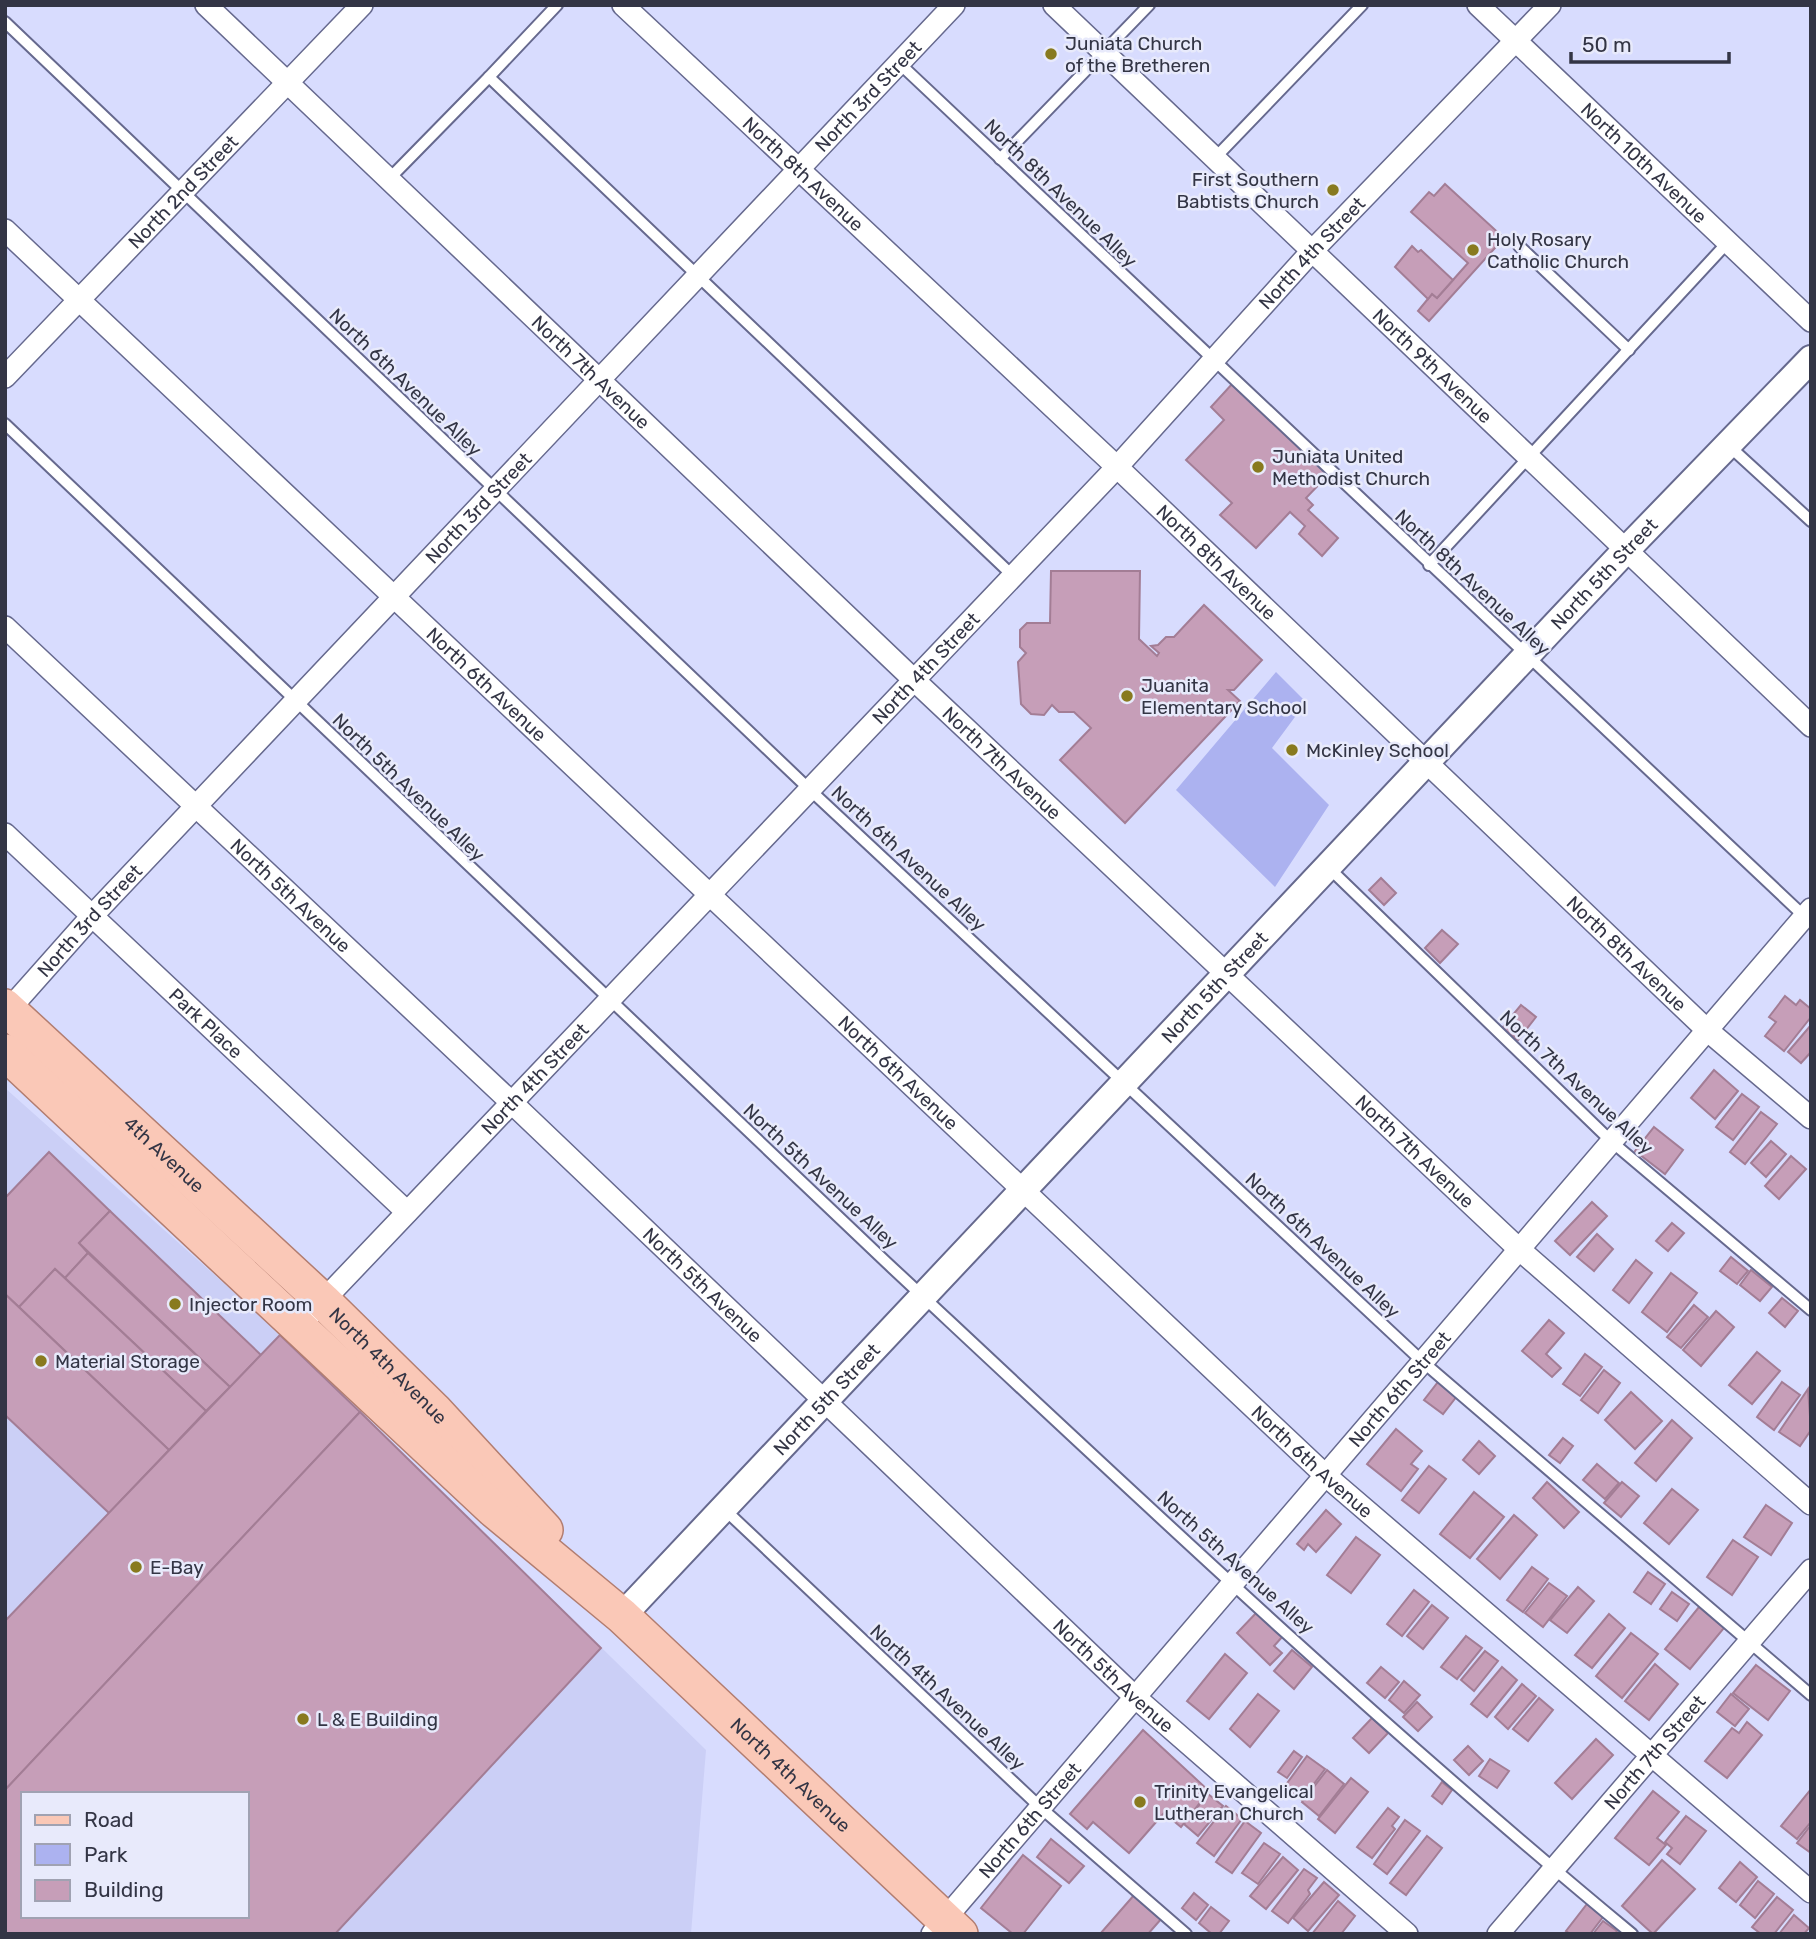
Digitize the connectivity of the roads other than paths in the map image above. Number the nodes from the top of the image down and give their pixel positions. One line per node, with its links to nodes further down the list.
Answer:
1 (206, 5): 16 (street, North 7th Avenue)
2 (362, 5): 16 (street, North 2nd Street)
3 (557, 5): 15 (lane)
4 (623, 5): 19 (street, North 8th Avenue)
5 (954, 5): 14 (street, North 3rd Street)
6 (1054, 5): 13 (street, North 9th Avenue)
7 (1149, 5): 13 (lane)
8 (1362, 5): 17 (lane)
9 (1478, 5): 12 (street, North 10th Avenue)
10 (1550, 5): 12 (street, North 4th Street)
11 (5, 22): 21 (lane, North 6th Avenue Alley)
12 (1516, 41): 23 (street, North 10th Avenue); 25 (street, North 4th Street)
13 (1104, 53): 17 (street, North 9th Avenue); 18 (lane)
14 (899, 63): 18 (lane, North 8th Avenue Alley); 19 (street, North 3rd Street)
15 (489, 77): 20 (lane); 26 (lane)
16 (290, 83): 20 (street, North 7th Avenue); 21 (street, North 2nd Street)
17 (1215, 158): 25 (street, North 9th Avenue)
18 (1000, 159): 31 (lane, North 8th Avenue Alley)
19 (797, 170): 26 (street, North 3rd Street); 37 (street, North 8th Avenue)
20 (390, 178): 33 (street, North 7th Avenue)
21 (185, 192): 27 (street, North 2nd Street); 38 (lane, North 6th Avenue Alley)
22 (5, 230): 27 (street, North 6th Avenue)
23 (1728, 242): 28 (street, North 10th Avenue); 29 (lane)
24 (1519, 246): 29 (lane)
25 (1312, 251): 31 (street, North 4th Street); 36 (street, North 9th Avenue)
26 (698, 276): 33 (street, North 3rd Street); 42 (lane)
27 (80, 300): 32 (street, North 2nd Street); 43 (street, North 6th Avenue)
28 (1811, 321)
29 (1629, 349): 36 (lane)
30 (1811, 359): 35 (street, North 5th Street)
31 (1213, 361): 37 (street, North 4th Street); 41 (lane, North 8th Avenue Alley)
32 (5, 377)
33 (600, 379): 38 (street, North 3rd Street); 46 (street, North 7th Avenue)
34 (5, 424): 47 (lane, North 5th Avenue Alley)
35 (1728, 445): 39 (lane); 40 (street, North 5th Street)
36 (1528, 458): 40 (street, North 9th Avenue); 41 (lane)
37 (1117, 467): 42 (street, North 4th Street); 49 (street, North 8th Avenue)
38 (494, 491): 43 (street, North 3rd Street); 50 (lane, North 6th Avenue Alley)
39 (1811, 521)
40 (1625, 551): 45 (street, North 5th Street); 48 (street, North 9th Avenue)
41 (1429, 565): 45 (lane, North 8th Avenue Alley)
42 (1012, 575): 46 (street, North 4th Street)
43 (393, 598): 47 (street, North 3rd Street); 54 (street, North 6th Avenue)
44 (5, 627): 51 (street, North 5th Avenue)
45 (1527, 656): 49 (street, North 5th Street); 56 (lane, North 8th Avenue Alley)
46 (913, 679): 50 (street, North 4th Street); 57 (street, North 7th Avenue)
47 (295, 703): 51 (street, North 3rd Street); 58 (lane, North 5th Avenue Alley)
48 (1811, 726)
49 (1427, 764): 53 (street, North 5th Street); 60 (street, North 8th Avenue)
50 (808, 788): 54 (street, North 4th Street); 62 (lane, North 6th Avenue Alley)
51 (196, 808): 55 (street, North 3rd Street); 63 (street, North 5th Avenue)
52 (5, 834): 55 (street, Park Place)
53 (1329, 868): 57 (street, North 5th Street); 65 (lane, North 7th Avenue Alley)
54 (708, 893): 58 (street, North 4th Street); 66 (street, North 6th Avenue)
55 (92, 916): 59 (street, North 3rd Street); 67 (street, Park Place)
56 (1809, 916): 60 (street, North 6th Street)
57 (1227, 976): 62 (street, North 5th Street); 68 (street, North 7th Avenue)
58 (608, 1000): 63 (street, North 4th Street); 69 (lane, North 5th Avenue Alley)
59 (6, 1011): 70 (main road, 4th Avenue)
60 (1707, 1030): 64 (street, North 8th Avenue); 65 (street, North 6th Street)
61 (5, 1052): 72 (main road, 4th Avenue)
62 (1125, 1083): 66 (street, North 5th Street); 73 (lane, North 6th Avenue Alley)
63 (511, 1102): 67 (street, North 4th Street); 74 (street, North 5th Avenue)
64 (1811, 1118)
65 (1612, 1142): 68 (street, North 6th Street); 71 (lane, North 7th Avenue Alley)
66 (1024, 1189): 69 (street, North 5th Street); 75 (street, North 6th Avenue)
67 (407, 1212): 70 (street, North 4th Street)
68 (1520, 1250): 73 (street, North 6th Street); 76 (street, North 7th Avenue)
69 (923, 1296): 74 (street, North 5th Street); 79 (lane, North 5th Avenue Alley)
70 (323, 1301): 72 (street, North 4th Street); 80 (main road, North 4th Avenue)
71 (1811, 1310)
72 (298, 1327): 80 (main road, North 4th Avenue)
73 (1423, 1362): 75 (street, North 6th Street); 81 (lane, North 6th Avenue Alley)
74 (824, 1402): 77 (street, North 5th Street); 83 (street, North 5th Avenue)
75 (1325, 1475): 79 (street, North 6th Street); 84 (street, North 6th Avenue)
76 (1811, 1504)
77 (723, 1508): 80 (street, North 5th Street); 85 (lane, North 4th Avenue Alley)
78 (1811, 1570): 81 (street, North 7th Street)
79 (1232, 1584): 83 (street, North 6th Street); 86 (lane, North 5th Avenue Alley)
80 (622, 1616): 88 (main road, North 4th Avenue)
81 (1748, 1642): 82 (lane, North 6th Avenue Alley); 84 (street, North 7th Street)
82 (1811, 1695)
83 (1136, 1698): 85 (street, North 6th Street); 90 (street, North 5th Avenue)
84 (1651, 1754): 86 (street, North 7th Street); 87 (street, North 6th Avenue)
85 (1041, 1808): 88 (street, North 6th Street); 89 (lane, North 4th Avenue Alley)
86 (1553, 1868): 91 (street, North 7th Street); 92 (lane, North 5th Avenue Alley)
87 (1811, 1892)
88 (945, 1929)
89 (1186, 1934)
90 (1408, 1934)
91 (1497, 1934)
92 (1632, 1934)

